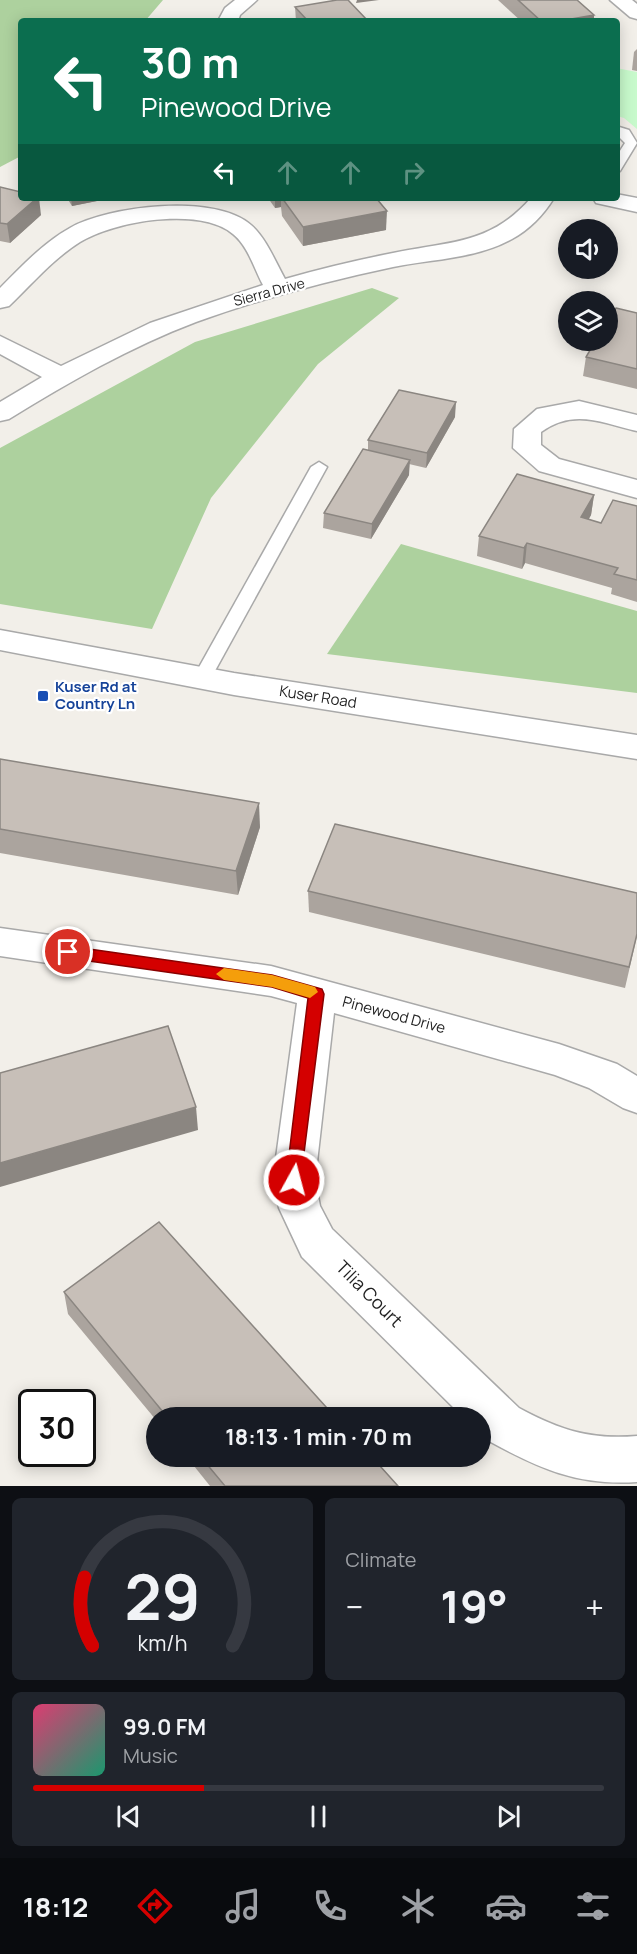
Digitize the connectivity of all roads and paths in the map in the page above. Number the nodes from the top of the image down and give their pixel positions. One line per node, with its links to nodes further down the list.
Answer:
1 (248, 0): 4 (street)
2 (620, 0): 3 (street)
3 (637, 13)
4 (229, 18)
5 (620, 131): 6 (lane)
6 (620, 161)
7 (541, 201): 10 (street, Sierra Drive)
8 (618, 201): 9 (street)
9 (637, 205)
10 (278, 289): 11 (street); 13 (street, Sierra Drive)
11 (0, 301)
12 (0, 344): 13 (street)
13 (60, 376): 14 (street, Sierra Drive)
14 (0, 413)
15 (637, 423): 17 (street)
16 (319, 466): 19 (lane)
17 (637, 489)
18 (0, 640): 19 (street, Kuser Road)
19 (202, 678): 20 (street, Kuser Road)
20 (637, 747)
21 (0, 942): 22 (street, Pinewood Drive)
22 (317, 994): 23 (street, Pinewood Drive); 24 (street, Tilia Court)
23 (637, 1096)
24 (637, 1459)

